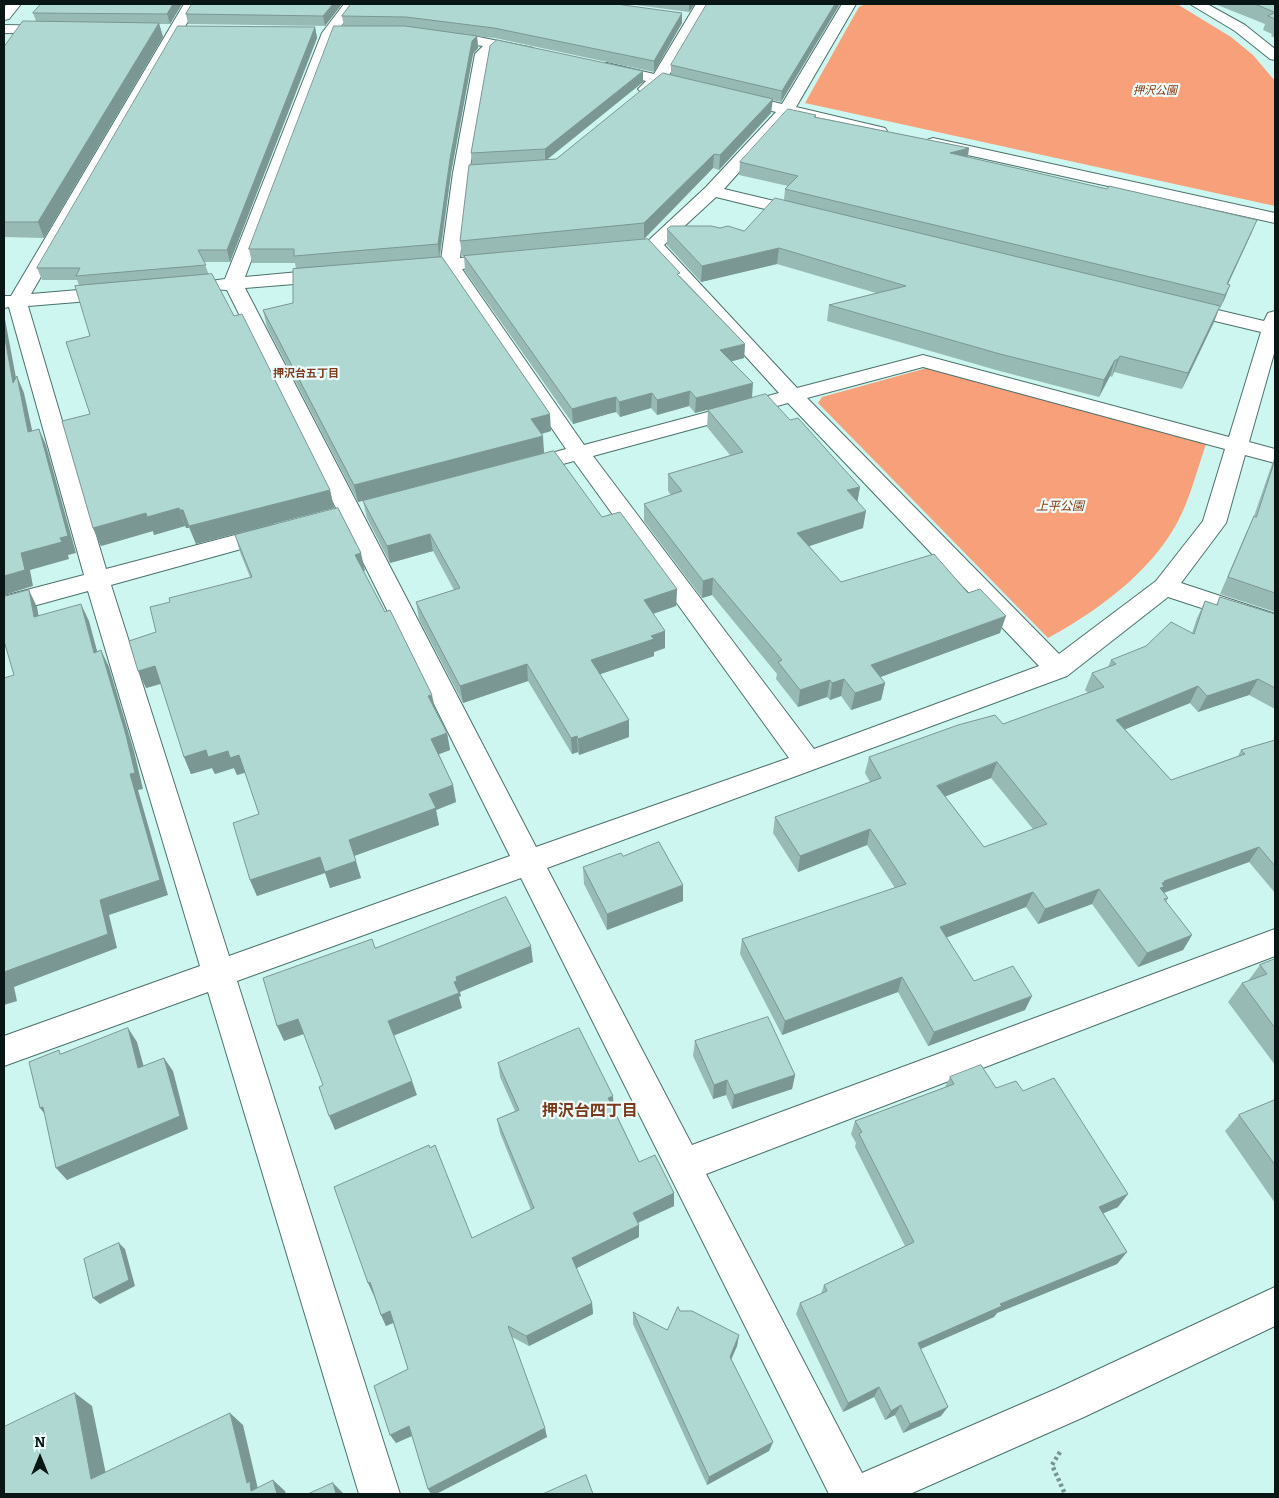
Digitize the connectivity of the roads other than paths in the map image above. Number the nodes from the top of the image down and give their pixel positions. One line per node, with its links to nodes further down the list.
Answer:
1 (14, 4): 7 (street)
2 (191, 4): 13 (street)
3 (351, 4): 36 (street)
4 (703, 4): 9 (street)
5 (849, 4): 24 (street)
6 (1197, 4): 18 (street)
7 (4, 16)
8 (675, 16): 9 (street)
9 (695, 19): 20 (street)
10 (4, 30): 11 (street)
11 (70, 30)
12 (156, 31): 13 (street)
13 (175, 32): 14 (street); 39 (street)
14 (194, 32)
15 (426, 35): 16 (street)
16 (494, 44): 17 (street); 33 (street)
17 (543, 54)
18 (1275, 56)
19 (591, 64): 20 (street)
20 (658, 78): 21 (street); 23 (street)
21 (704, 90)
22 (722, 94): 24 (street)
23 (637, 96)
24 (786, 110): 25 (street); 27 (street)
25 (892, 133)
26 (920, 140): 28 (street)
27 (712, 191): 29 (street); 30 (street)
28 (1275, 218)
29 (828, 219)
30 (654, 245): 31 (street); 42 (street)
31 (596, 251)
32 (518, 258): 33 (street)
33 (450, 265): 34 (street); 44 (street)
34 (391, 270)
35 (351, 273): 36 (street)
36 (233, 283): 37 (street); 54 (street)
37 (204, 286)
38 (135, 291): 39 (street)
39 (10, 301): 48 (street)
40 (1165, 303): 41 (street)
41 (1274, 325): 43 (street)
42 (793, 396): 43 (street); 44 (street); 52 (street)
43 (1236, 445): 45 (street); 49 (street)
44 (580, 453): 46 (street); 53 (street)
45 (1275, 456)
46 (503, 473)
47 (293, 528): 48 (street)
48 (96, 580): 50 (street); 56 (street)
49 (1165, 587): 51 (street); 52 (street)
50 (4, 606)
51 (1275, 623)
52 (1058, 669): 53 (street)
53 (808, 762): 54 (street)
54 (529, 862): 56 (street); 58 (street)
55 (1275, 942): 58 (street)
56 (218, 974): 57 (street); 60 (street)
57 (4, 1051)
58 (682, 1166): 61 (street)
59 (1275, 1306): 62 (street)
60 (379, 1494)
61 (851, 1494)
62 (863, 1494)

